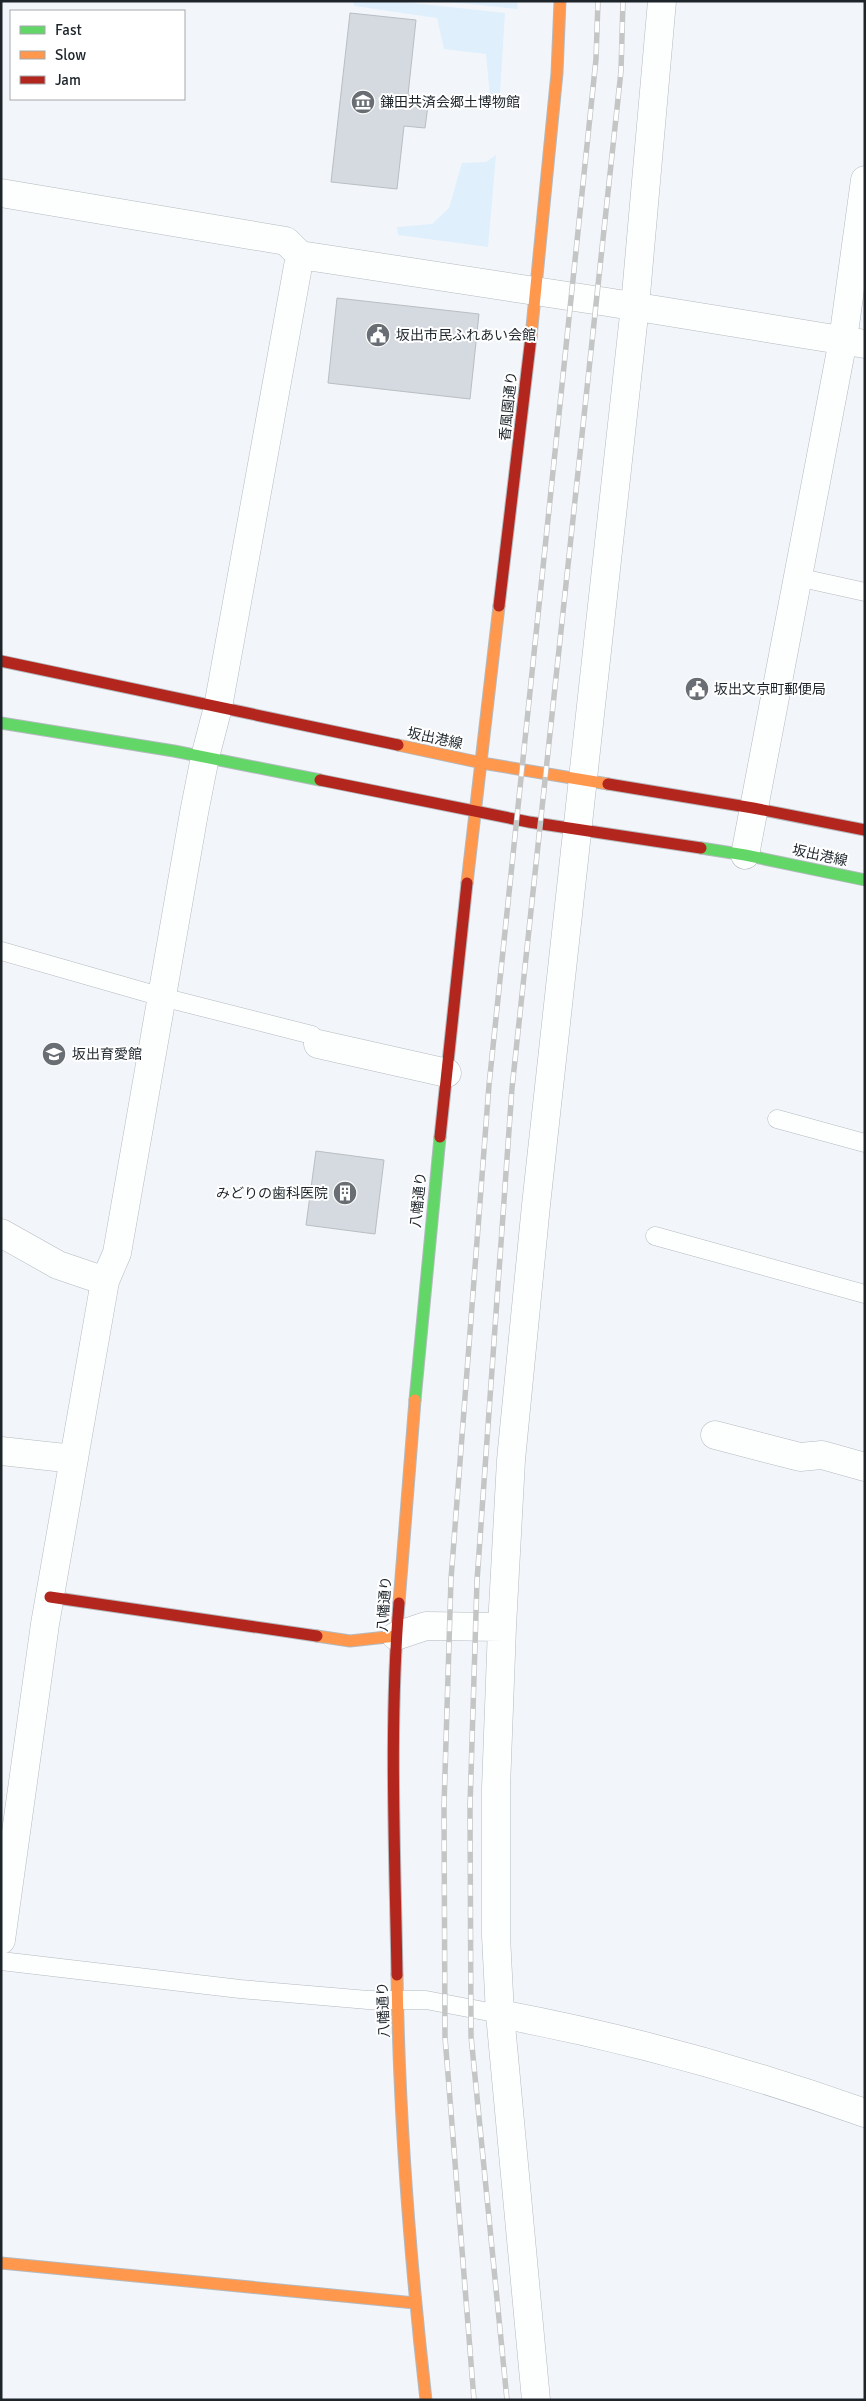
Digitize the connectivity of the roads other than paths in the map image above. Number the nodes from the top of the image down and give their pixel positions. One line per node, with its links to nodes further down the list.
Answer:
1 (560, 1): 6 (street, 香風園通り)
2 (662, 1): 7 (street)
3 (865, 180): 8 (street)
4 (1, 193): 5 (street)
5 (300, 255): 6 (street); 12 (street)
6 (536, 291): 7 (street); 15 (street, 香風園通り)
7 (635, 306): 8 (street); 16 (street)
8 (854, 342): 9 (street)
9 (798, 577): 10 (lane); 17 (street)
10 (865, 592)
11 (1, 662): 12 (street, 坂出港線)
12 (218, 707): 14 (street); 15 (street, 坂出港線)
13 (1, 723): 14 (street, 坂出港線)
14 (205, 757): 18 (street, 坂出港線); 24 (street)
15 (482, 763): 16 (street, 坂出港線); 18 (street, 香風園通り)
16 (582, 780): 17 (street, 坂出港線); 19 (street)
17 (753, 808): 20 (street, 坂出港線); 21 (street)
18 (476, 813): 19 (street, 坂出港線); 26 (street, 八幡通り)
19 (577, 830): 21 (street, 坂出港線); 38 (street)
20 (865, 830)
21 (745, 855): 22 (street, 坂出港線)
22 (865, 880)
23 (1, 951): 24 (lane)
24 (162, 997): 25 (lane); 31 (street)
25 (318, 1044): 26 (street)
26 (447, 1073): 39 (street, 八幡通り)
27 (777, 1119): 28 (lane)
28 (865, 1143)
29 (1, 1233): 31 (street)
30 (654, 1236): 32 (lane)
31 (105, 1281): 35 (street)
32 (865, 1294)
33 (715, 1434): 36 (street)
34 (1, 1451): 35 (street)
35 (74, 1459): 37 (street)
36 (865, 1467)
37 (50, 1597): 39 (street); 40 (street)
38 (502, 1627): 39 (street); 44 (street)
39 (396, 1636): 43 (street, 八幡通り)
40 (8, 1838): 41 (street)
41 (1, 1940)
42 (1, 1961): 43 (lane)
43 (397, 2000): 44 (lane); 47 (street, 八幡通り)
44 (500, 2014): 45 (street); 49 (street)
45 (865, 2113)
46 (1, 2263): 47 (street)
47 (415, 2303): 48 (street, 八幡通り)
48 (426, 2400)
49 (536, 2400)

